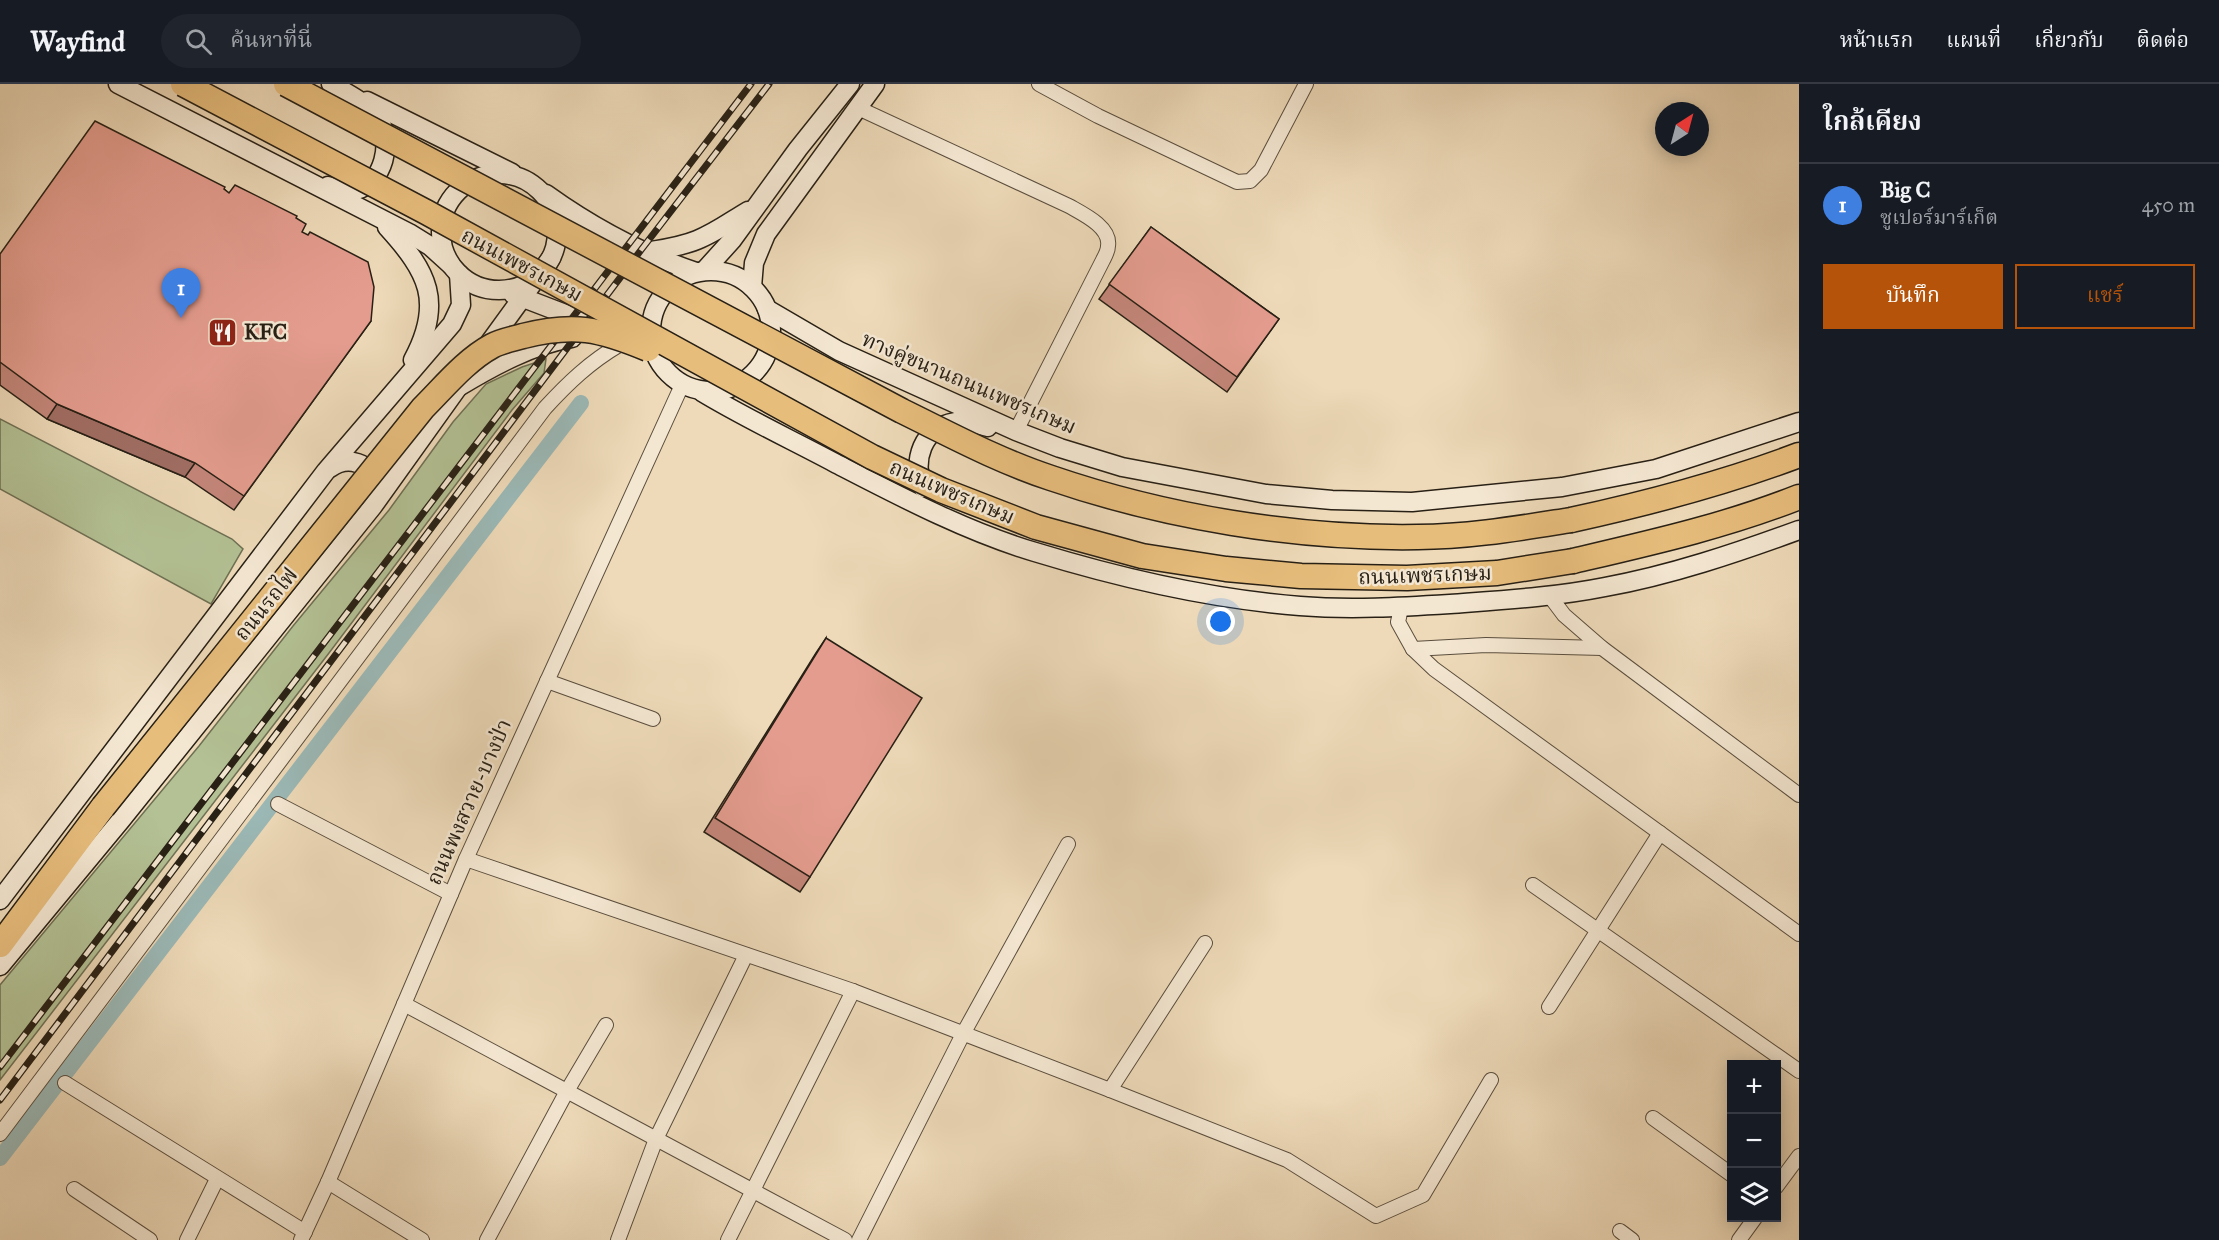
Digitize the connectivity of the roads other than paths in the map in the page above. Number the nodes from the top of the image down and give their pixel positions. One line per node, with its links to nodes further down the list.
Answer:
1 (118, 84): 10 (main road, ถนนเพชรเกษม)
2 (183, 84): 33 (highway, ถนนเพชรเกษม, bridge)
3 (286, 84): 32 (highway, ถนนเพชรเกษม, bridge)
4 (332, 84): 10 (main road); 11 (main road)
5 (850, 84): 13 (main road)
6 (875, 84): 9 (main road)
7 (1039, 84): 8 (street)
8 (1306, 84)
9 (858, 108): 19 (main road); 30 (street)
10 (286, 171): 14 (main road, ถนนเพชรเกษม)
11 (524, 179): 12 (main road); 17 (main road, ถนนรถไฟ)
12 (539, 190): 15 (main road); 16 (main road)
13 (756, 205): 15 (main road); 18 (main road)
14 (380, 218): 17 (main road, ถนนเพชรเกษม); 26 (main road)
15 (645, 252): 18 (main road)
16 (551, 258): 20 (main road); 21 (main road, ถนนรถไฟ)
17 (455, 269): 20 (main road, ถนนเพชรเกษม); 26 (main road, ถนนรถไฟ)
18 (700, 272): 19 (main road); 24 (main road)
19 (752, 287): 22 (main road)
20 (488, 289): 21 (main road, ถนนเพชรเกษม)
21 (523, 297): 23 (main road, ถนนเพชรเกษม); 27 (main road, ถนนรถไฟ)
22 (767, 309): 28 (main road); 30 (main road, ทางคู่ขนานถนนเพชรเกษม)
23 (613, 341): 24 (main road, ถนนเพชรเกษม); 27 (main road); 70 (street)
24 (667, 373): 25 (main road)
25 (682, 385): 28 (main road); 43 (street, ถนนพงสวาย-บางป่า)
26 (398, 388): 34 (main road, ถนนรถไฟ)
27 (458, 388): 36 (main road, ถนนรถไฟ)
28 (702, 392): 38 (main road)
29 (1799, 422): 31 (main road, ทางคู่ขนานถนนเพชรเกษม)
30 (1016, 431): 31 (main road, ทางคู่ขนานถนนเพชรเกษม)
31 (1060, 448): 38 (main road)
32 (1799, 455)
33 (872, 457): 35 (highway, ถนนเพชรเกษม, bridge); 56 (highway, bridge)
34 (326, 471): 36 (main road); 52 (main road, ถนนรถไฟ)
35 (1799, 497)
36 (373, 506): 58 (main road, ถนนรถไฟ)
37 (1799, 530): 39 (main road)
38 (1033, 552): 40 (main road)
39 (1549, 595): 40 (main road); 41 (street)
40 (1401, 608): 42 (street)
41 (1602, 648): 42 (street); 45 (street)
42 (1413, 649): 47 (street)
43 (547, 681): 44 (street); 49 (street, ถนนพงสวาย-บางป่า)
44 (653, 719)
45 (1799, 795)
46 (278, 804): 51 (street)
47 (1660, 833): 53 (street); 54 (street)
48 (1068, 844): 63 (street)
49 (466, 859): 51 (street, ถนนพงสวาย-บางป่า); 57 (street)
50 (1533, 885): 53 (street)
51 (451, 894): 60 (street, ถนนพงสวาย-บางป่า)
52 (0, 900)
53 (1597, 929): 61 (street); 64 (street)
54 (1799, 934)
55 (1205, 943): 67 (street)
56 (0, 945)
57 (746, 955): 59 (street); 71 (street)
58 (0, 966)
59 (854, 991): 63 (street); 78 (street)
60 (404, 1004): 68 (street); 76 (street, ถนนพงสวาย-บางป่า)
61 (1548, 1007)
62 (606, 1025): 68 (street)
63 (963, 1034): 67 (street); 89 (street)
64 (1799, 1071)
65 (1491, 1080): 67 (street)
66 (65, 1083): 74 (street)
67 (1110, 1090)
68 (567, 1091): 71 (street); 85 (street)
69 (1653, 1118): 73 (street)
70 (0, 1134)
71 (656, 1139): 78 (street); 86 (street)
72 (1799, 1156): 75 (street)
73 (1727, 1172)
74 (217, 1179): 81 (street); 83 (street)
75 (1781, 1180)
76 (328, 1182): 81 (street, ถนนพงสวาย-บางป่า); 84 (street)
77 (74, 1189): 82 (street)
78 (753, 1191): 87 (street); 88 (street)
79 (1752, 1222): 91 (street)
80 (1620, 1231): 90 (street)
81 (303, 1236)
82 (150, 1240)
83 (188, 1240)
84 (422, 1240)
85 (487, 1240)
86 (618, 1240)
87 (728, 1240)
88 (845, 1240)
89 (858, 1240)
90 (1632, 1240)
91 (1739, 1240)

